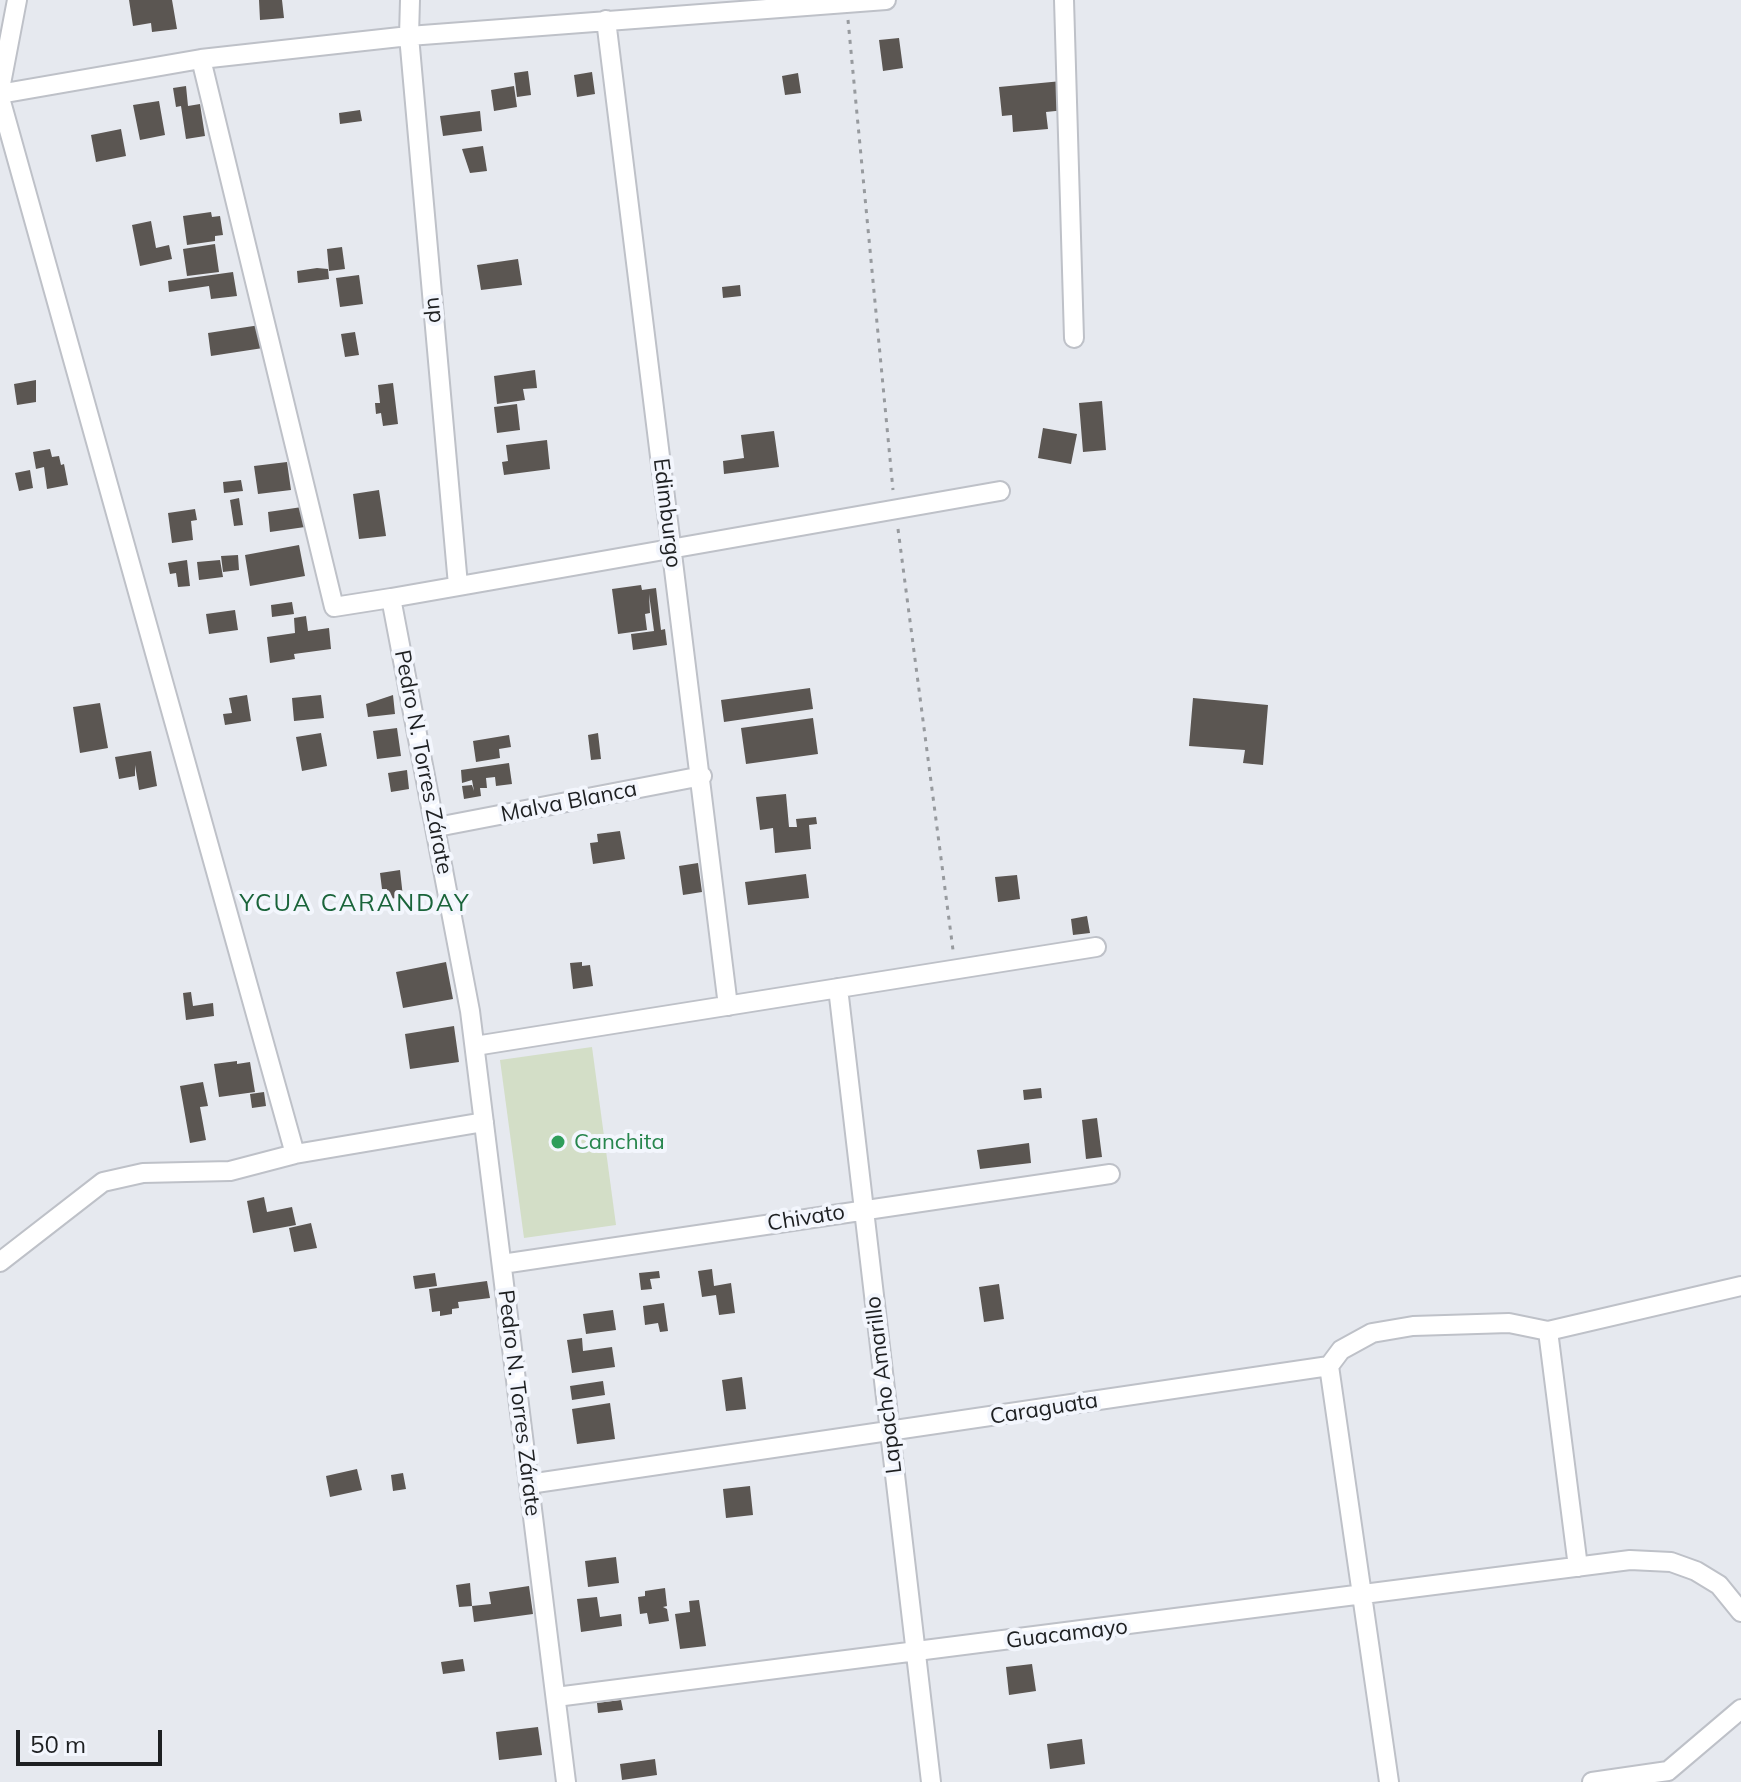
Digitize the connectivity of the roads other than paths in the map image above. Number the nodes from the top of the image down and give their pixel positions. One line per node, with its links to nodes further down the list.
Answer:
1 (17, 0): 9 (street)
2 (410, 0): 7 (street, dn)
3 (886, 0): 5 (street)
4 (1064, 0): 10 (street)
5 (838, 3): 6 (street)
6 (606, 20): 7 (street); 12 (street, Edimburgo)
7 (409, 36): 8 (street); 13 (street, dn)
8 (201, 59): 9 (street); 14 (street)
9 (0, 94): 22 (street)
10 (1074, 338)
11 (1000, 491): 12 (street)
12 (671, 546): 13 (street); 15 (street, Edimburgo)
13 (458, 585): 14 (street)
14 (391, 598): 16 (street, Pedro N. Torres Zárate)
15 (702, 776): 16 (street, Malva Blanca); 19 (street, Edimburgo)
16 (437, 827): 20 (street, Pedro N. Torres Zárate)
17 (1096, 947): 18 (street)
18 (838, 988): 19 (street); 24 (street, Lapacho Amarillo)
19 (728, 1006): 20 (street)
20 (475, 1046): 21 (street, Pedro N. Torres Zárate)
21 (484, 1122): 22 (street); 26 (street, Pedro N. Torres Zárate)
22 (295, 1154): 25 (street)
23 (1110, 1174): 24 (street, Chivato)
24 (863, 1209): 26 (street, Chivato); 30 (street, Lapacho Amarillo)
25 (0, 1262)
26 (502, 1264): 31 (street, Pedro N. Torres Zárate)
27 (1741, 1286): 28 (street)
28 (1548, 1331): 29 (street); 32 (street)
29 (1329, 1366): 30 (street, Caraguata); 33 (street)
30 (890, 1432): 31 (street, Caraguata); 35 (street, Lapacho Amarillo)
31 (529, 1484): 36 (street, Pedro N. Torres Zárate)
32 (1578, 1567): 33 (street, Guacamayo); 34 (street, Guacamayo)
33 (1361, 1595): 35 (street, Guacamayo); 41 (street)
34 (1741, 1612)
35 (916, 1653): 36 (street, Guacamayo); 40 (street, Lapacho Amarillo)
36 (556, 1697): 39 (street, Pedro N. Torres Zárate)
37 (1741, 1709): 38 (street)
38 (1672, 1777): 42 (street)
39 (566, 1782)
40 (931, 1782)
41 (1389, 1782)
42 (1592, 1782)

